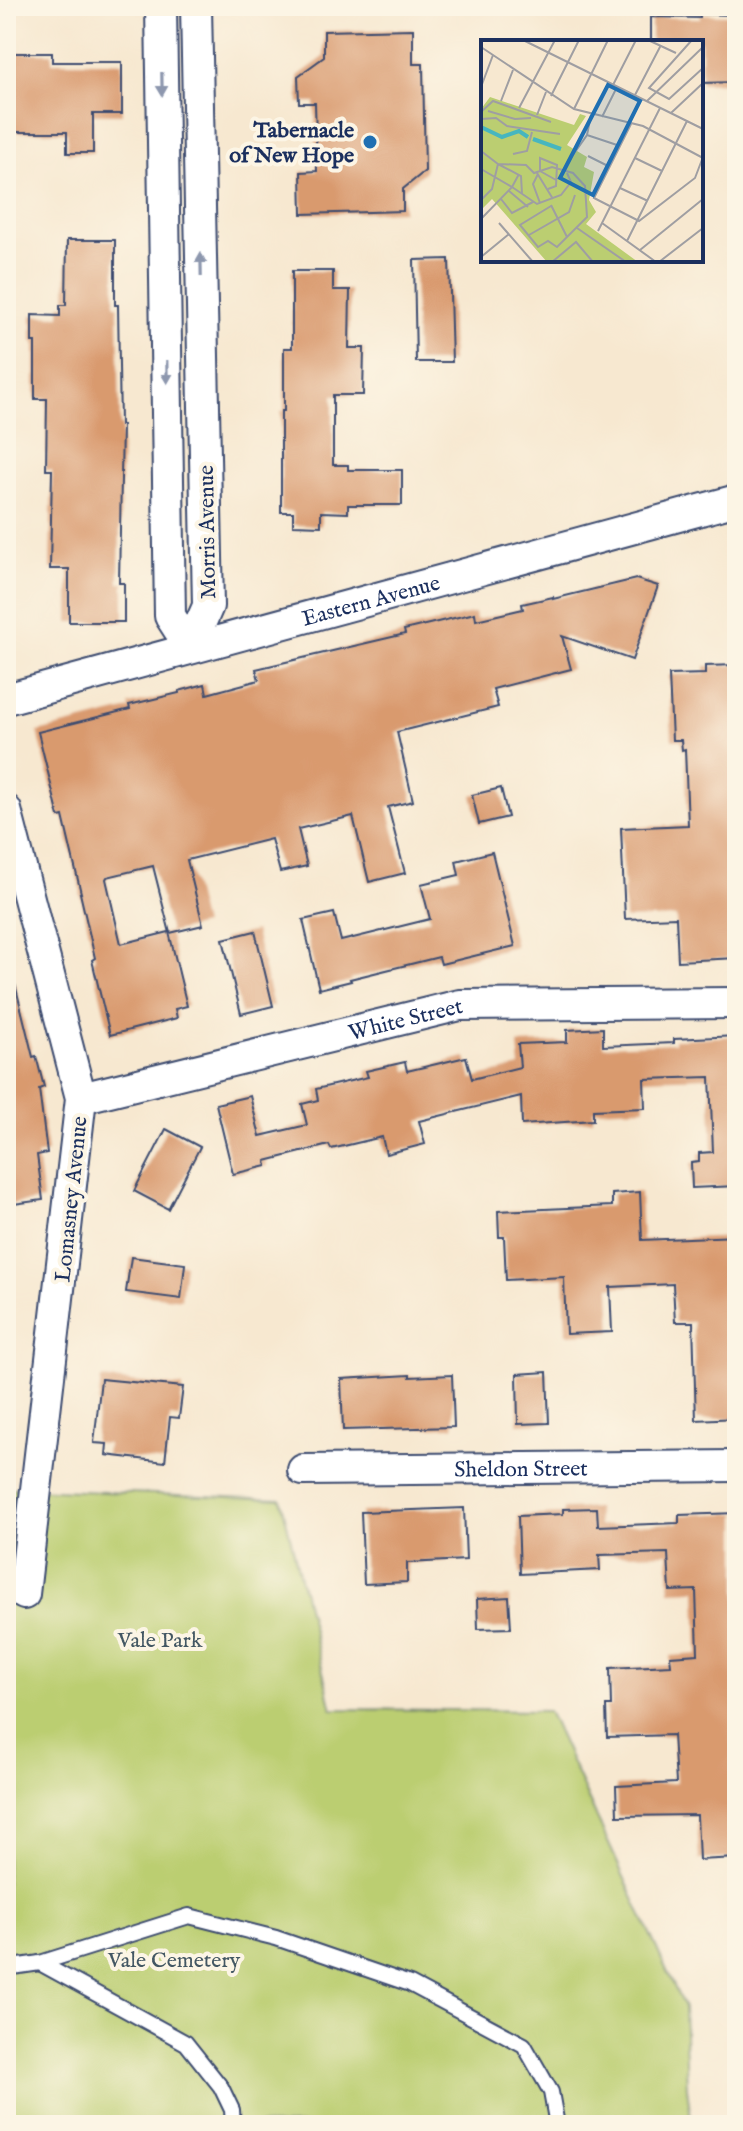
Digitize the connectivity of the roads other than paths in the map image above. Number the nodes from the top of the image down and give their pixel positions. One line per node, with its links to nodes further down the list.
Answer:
1 (161, 6): 3 (street, Morris Avenue, one-way to 3)
2 (196, 6): 3 (street, Morris Avenue, one-way to 2)
3 (184, 324): 5 (street, Morris Avenue)
4 (737, 500): 5 (street, Eastern Avenue)
5 (190, 647): 6 (street, Eastern Avenue)
6 (6, 699)
7 (6, 810): 9 (street, Lomasney Avenue)
8 (737, 1003): 9 (street, White Street)
9 (81, 1098): 12 (street, Lomasney Avenue)
10 (737, 1466): 11 (street, Sheldon Street)
11 (303, 1470)
12 (24, 1594)
13 (40, 1963): 14 (lane); 15 (lane); 16 (lane)
14 (6, 1968)
15 (233, 2125)
16 (557, 2125)

